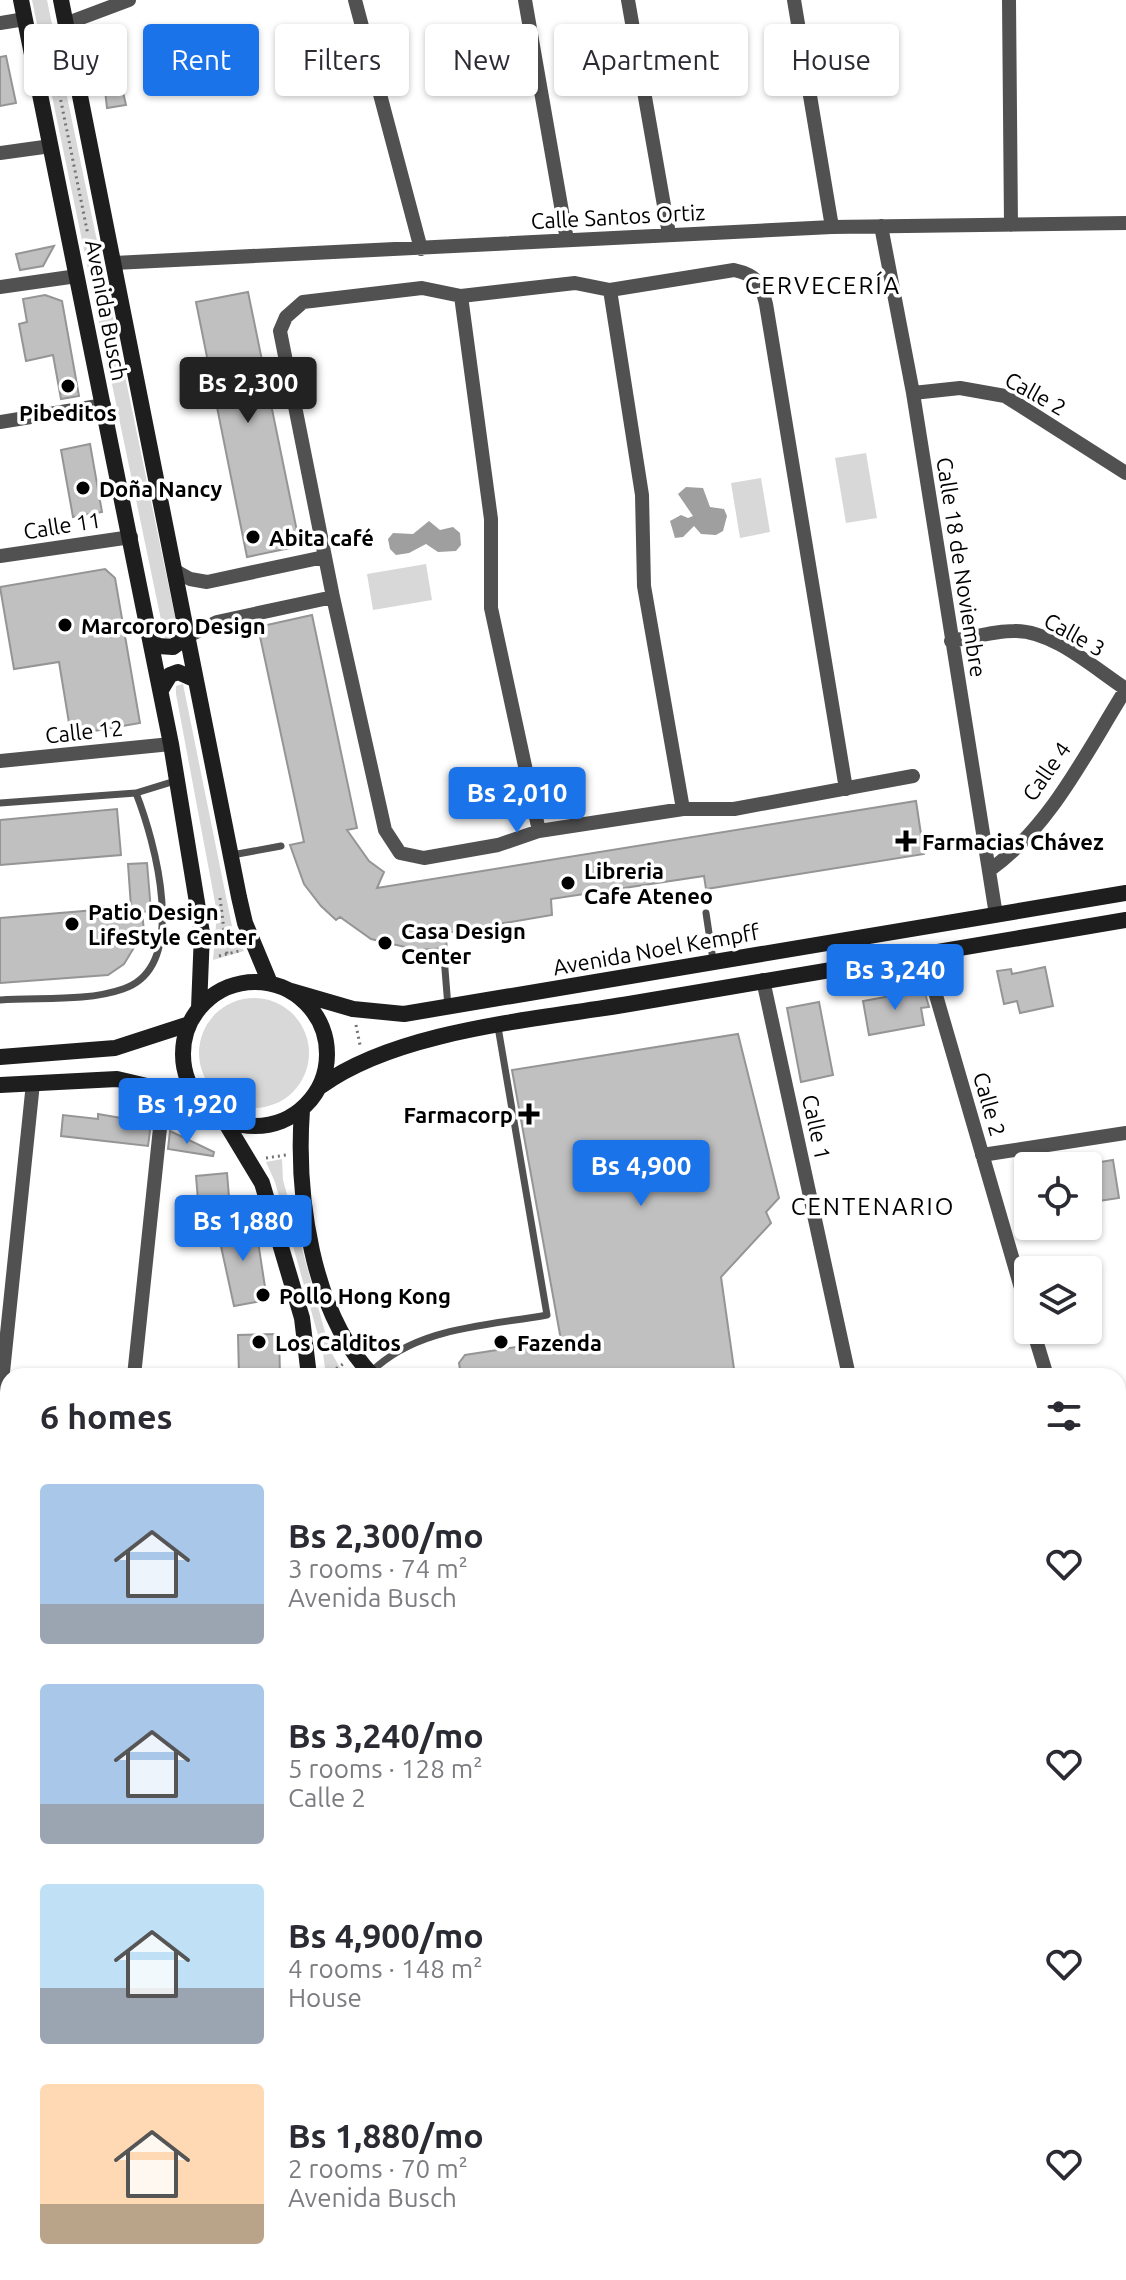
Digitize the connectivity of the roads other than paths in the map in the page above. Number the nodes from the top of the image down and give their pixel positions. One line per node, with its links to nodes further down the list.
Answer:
1 (21, 0): 9 (main road, Avenida Busch)
2 (61, 0): 11 (main road, Avenida Busch)
3 (129, 0): 11 (street)
4 (355, 0): 21 (street)
5 (525, 0): 20 (street)
6 (628, 0): 19 (street)
7 (794, 0): 18 (street)
8 (1009, 0): 16 (street)
9 (25, 19): 10 (street); 13 (main road, Avenida Busch)
10 (0, 23)
11 (65, 24)
12 (80, 96): 22 (main road, Avenida Busch)
13 (51, 146): 14 (street); 23 (main road, Avenida Busch)
14 (0, 153)
15 (1126, 223): 16 (street, Calle Santos Ortiz)
16 (1011, 225): 17 (street, Calle Santos Ortiz)
17 (881, 226): 18 (street, Calle Santos Ortiz); 27 (street, Calle 18 de Noviembre)
18 (832, 227): 19 (street, Calle Santos Ortiz)
19 (669, 234): 20 (street, Calle Santos Ortiz)
20 (567, 240): 21 (street, Calle Santos Ortiz)
21 (421, 249): 22 (street, Calle Santos Ortiz)
22 (114, 263): 34 (main road, Avenida Busch)
23 (77, 276): 24 (street); 28 (main road, Avenida Busch)
24 (0, 287)
25 (610, 290): 26 (street); 46 (street); 49 (street)
26 (461, 296): 33 (street); 50 (street)
27 (913, 393): 30 (street, Calle 2); 38 (street, Calle 18 de Noviembre)
28 (104, 405): 29 (street); 31 (main road, Avenida Busch)
29 (0, 422)
30 (1126, 473)
31 (131, 537): 32 (street, Calle 11); 37 (main road, Avenida Busch)
32 (0, 556)
33 (324, 557): 34 (street); 35 (street)
34 (174, 570): 36 (main road, Avenida Busch)
35 (333, 597): 36 (street); 50 (street)
36 (188, 636): 37 (main road); 39 (main road, Avenida Busch)
37 (152, 641): 41 (main road, Avenida Busch)
38 (951, 641): 40 (street, Calle 3); 53 (street, Calle 18 de Noviembre)
39 (196, 680): 41 (main road); 52 (main road, Avenida Busch)
40 (1126, 689): 53 (street, Calle 4)
41 (161, 690): 42 (main road, Avenida Busch)
42 (171, 744): 43 (street, Calle 12); 45 (main road, Avenida Busch)
43 (0, 761)
44 (913, 776): 46 (street)
45 (177, 780): 47 (lane); 67 (main road, Avenida Busch)
46 (846, 789): 49 (street)
47 (136, 793): 48 (lane); 66 (lane)
48 (0, 803)
49 (683, 809): 50 (street)
50 (539, 831)
51 (281, 846): 52 (lane)
52 (231, 856): 64 (main road, Avenida Busch)
53 (991, 869): 56 (street, Calle 18 de Noviembre)
54 (1126, 893): 56 (main road, Avenida Noel Kempff)
55 (706, 913): 61 (lane)
56 (990, 915): 58 (main road, Avenida Noel Kempff); 59 (main road)
57 (1126, 919): 59 (main road)
58 (862, 936): 61 (main road, Avenida Noel Kempff); 62 (main road)
59 (924, 954): 62 (main road); 79 (street, Calle 2)
60 (444, 957): 68 (lane)
61 (713, 960): 68 (main road, Avenida Noel Kempff)
62 (802, 974): 63 (main road)
63 (763, 980): 70 (main road); 87 (street, Calle 1)
64 (270, 983): 65 (main road); 67 (main road)
65 (291, 991): 68 (main road, Avenida Noel Kempff); 74 (main road)
66 (0, 1000)
67 (199, 1008): 69 (main road)
68 (448, 1009)
69 (189, 1024): 71 (main road); 77 (main road)
70 (498, 1027): 74 (main road); 86 (lane)
71 (0, 1057)
72 (33, 1083): 73 (main road); 75 (main road); 82 (street)
73 (0, 1085)
74 (321, 1086): 76 (main road)
75 (164, 1090): 77 (main road); 83 (street)
76 (302, 1110): 77 (main road); 85 (main road)
77 (218, 1116): 84 (main road)
78 (1126, 1133): 79 (street)
79 (982, 1155): 80 (street, Calle 2)
80 (1014, 1264)
81 (1037, 1344): 88 (street)
82 (3, 1368)
83 (135, 1368)
84 (309, 1368)
85 (366, 1368)
86 (379, 1368)
87 (847, 1368)
88 (1045, 1368)

